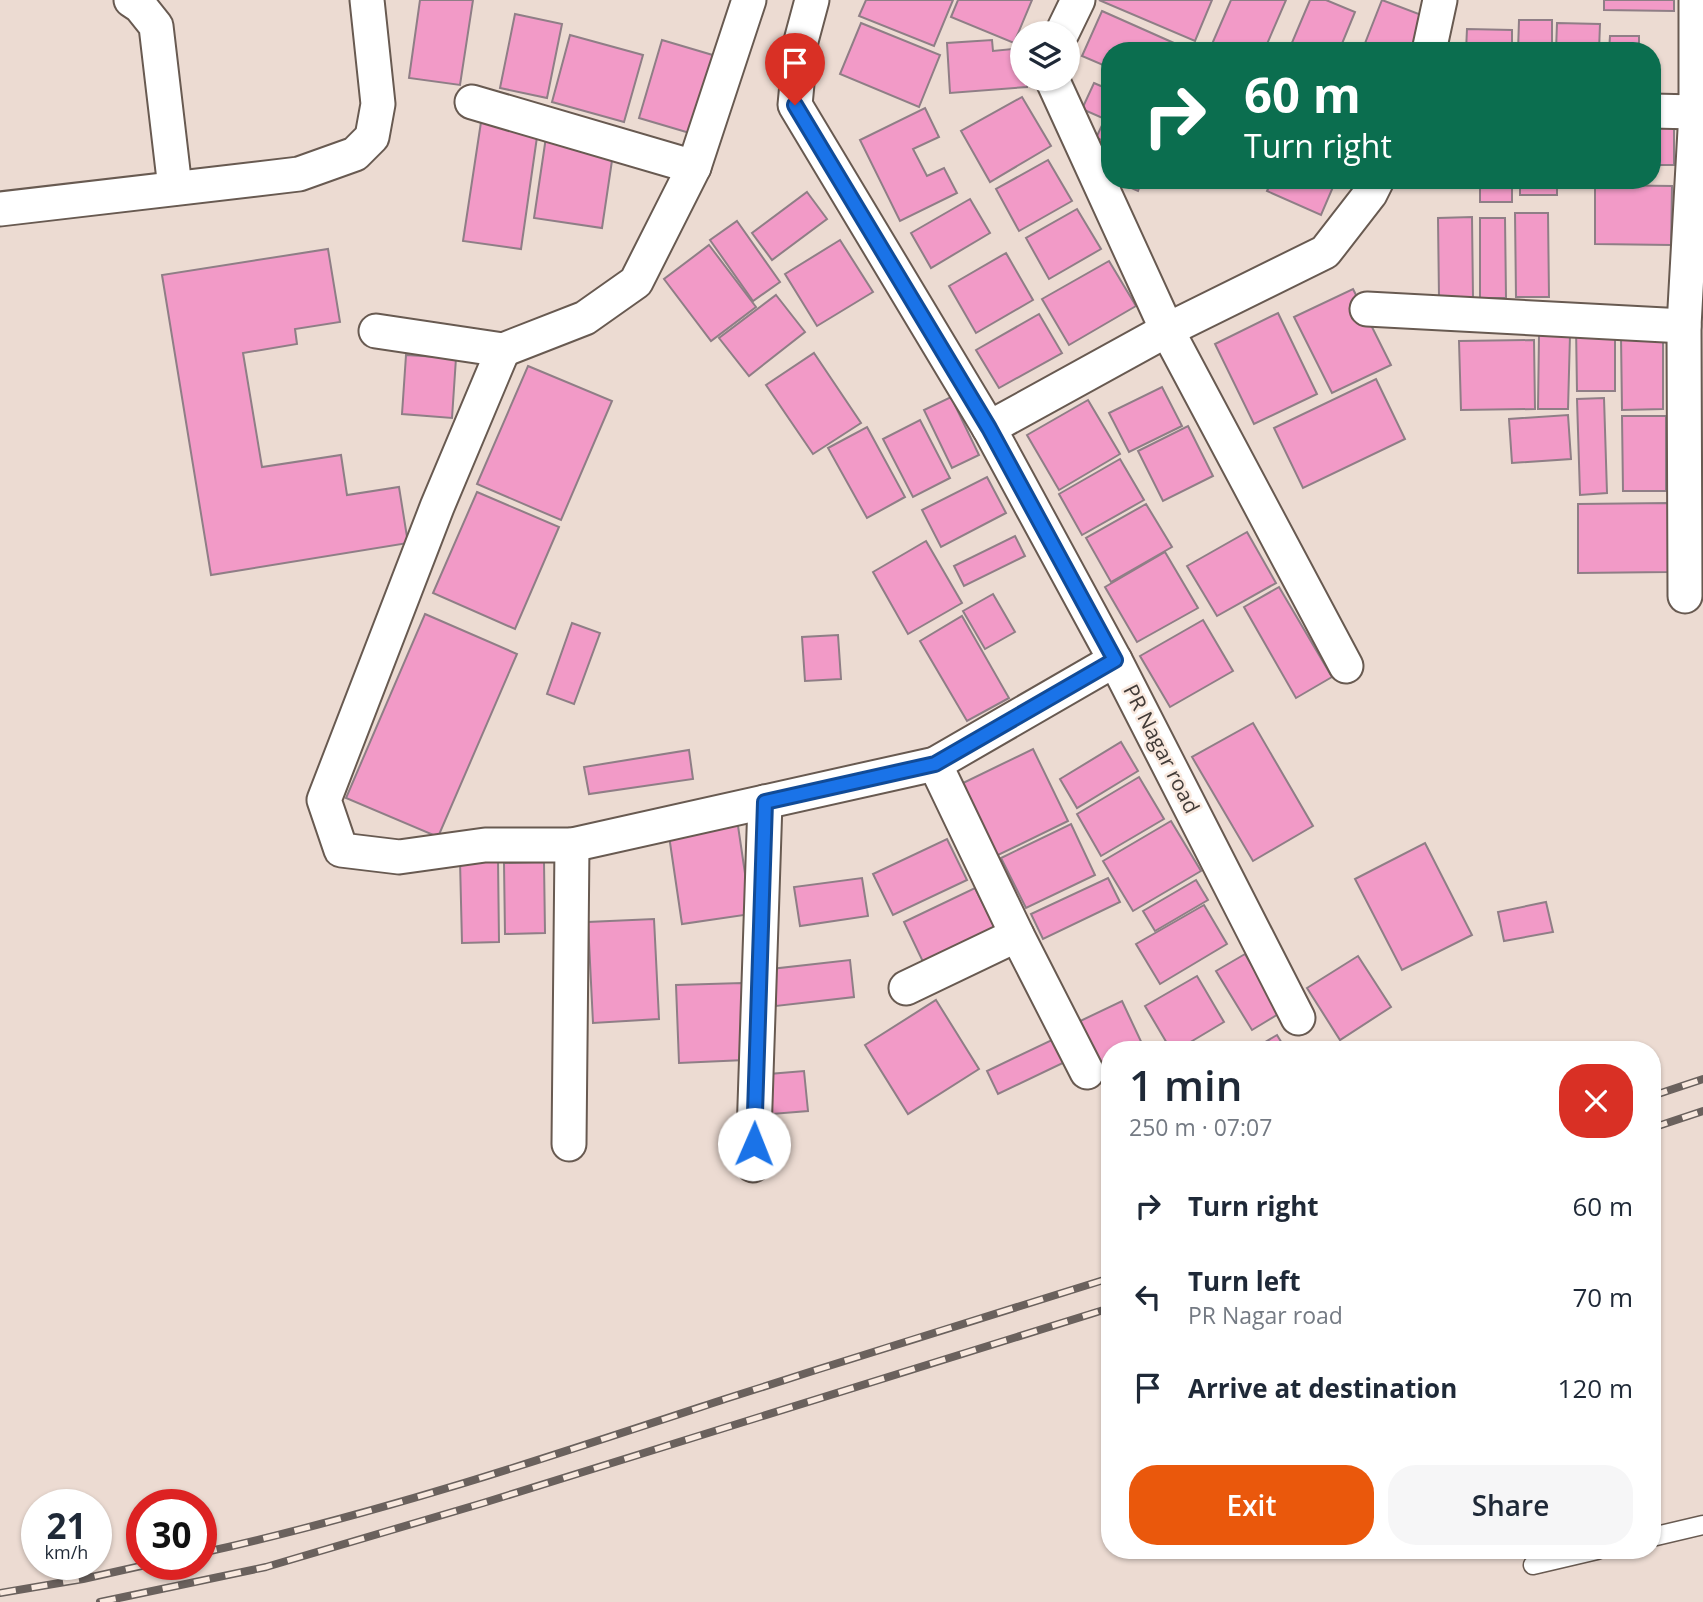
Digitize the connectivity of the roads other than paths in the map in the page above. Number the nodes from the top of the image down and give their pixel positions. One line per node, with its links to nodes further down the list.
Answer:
1 (131, 0): 16 (street)
2 (367, 0): 16 (street)
3 (749, 0): 14 (street)
4 (813, 0): 25 (street, PR Nagar road)
5 (1078, 0): 8 (street)
6 (1440, 0): 9 (street)
7 (1696, 0): 13 (street)
8 (1068, 21)
9 (1431, 42)
10 (1057, 91): 15 (street)
11 (472, 102): 14 (street)
12 (1661, 111): 13 (street)
13 (1700, 112): 21 (street)
14 (694, 167): 24 (street)
15 (1101, 186)
16 (175, 188): 19 (street)
17 (1102, 189): 22 (street)
18 (1372, 189): 22 (street)
19 (0, 209)
20 (1367, 309): 21 (street)
21 (1684, 326): 26 (street)
22 (1167, 330): 25 (street); 28 (street)
23 (376, 331): 24 (street)
24 (503, 350): 31 (street)
25 (989, 428): 27 (street, PR Nagar road)
26 (1685, 596)
27 (1115, 660): 29 (street); 34 (street, PR Nagar road)
28 (1346, 666)
29 (935, 764): 30 (street); 32 (street)
30 (765, 802): 31 (street); 37 (street)
31 (572, 845): 36 (street)
32 (1017, 936): 33 (street); 35 (street)
33 (906, 988)
34 (1298, 1018)
35 (1087, 1072)
36 (569, 1144)
37 (753, 1165)
38 (1703, 1525): 39 (lane)
39 (1661, 1536)
40 (1559, 1559): 41 (lane)
41 (1534, 1565)

